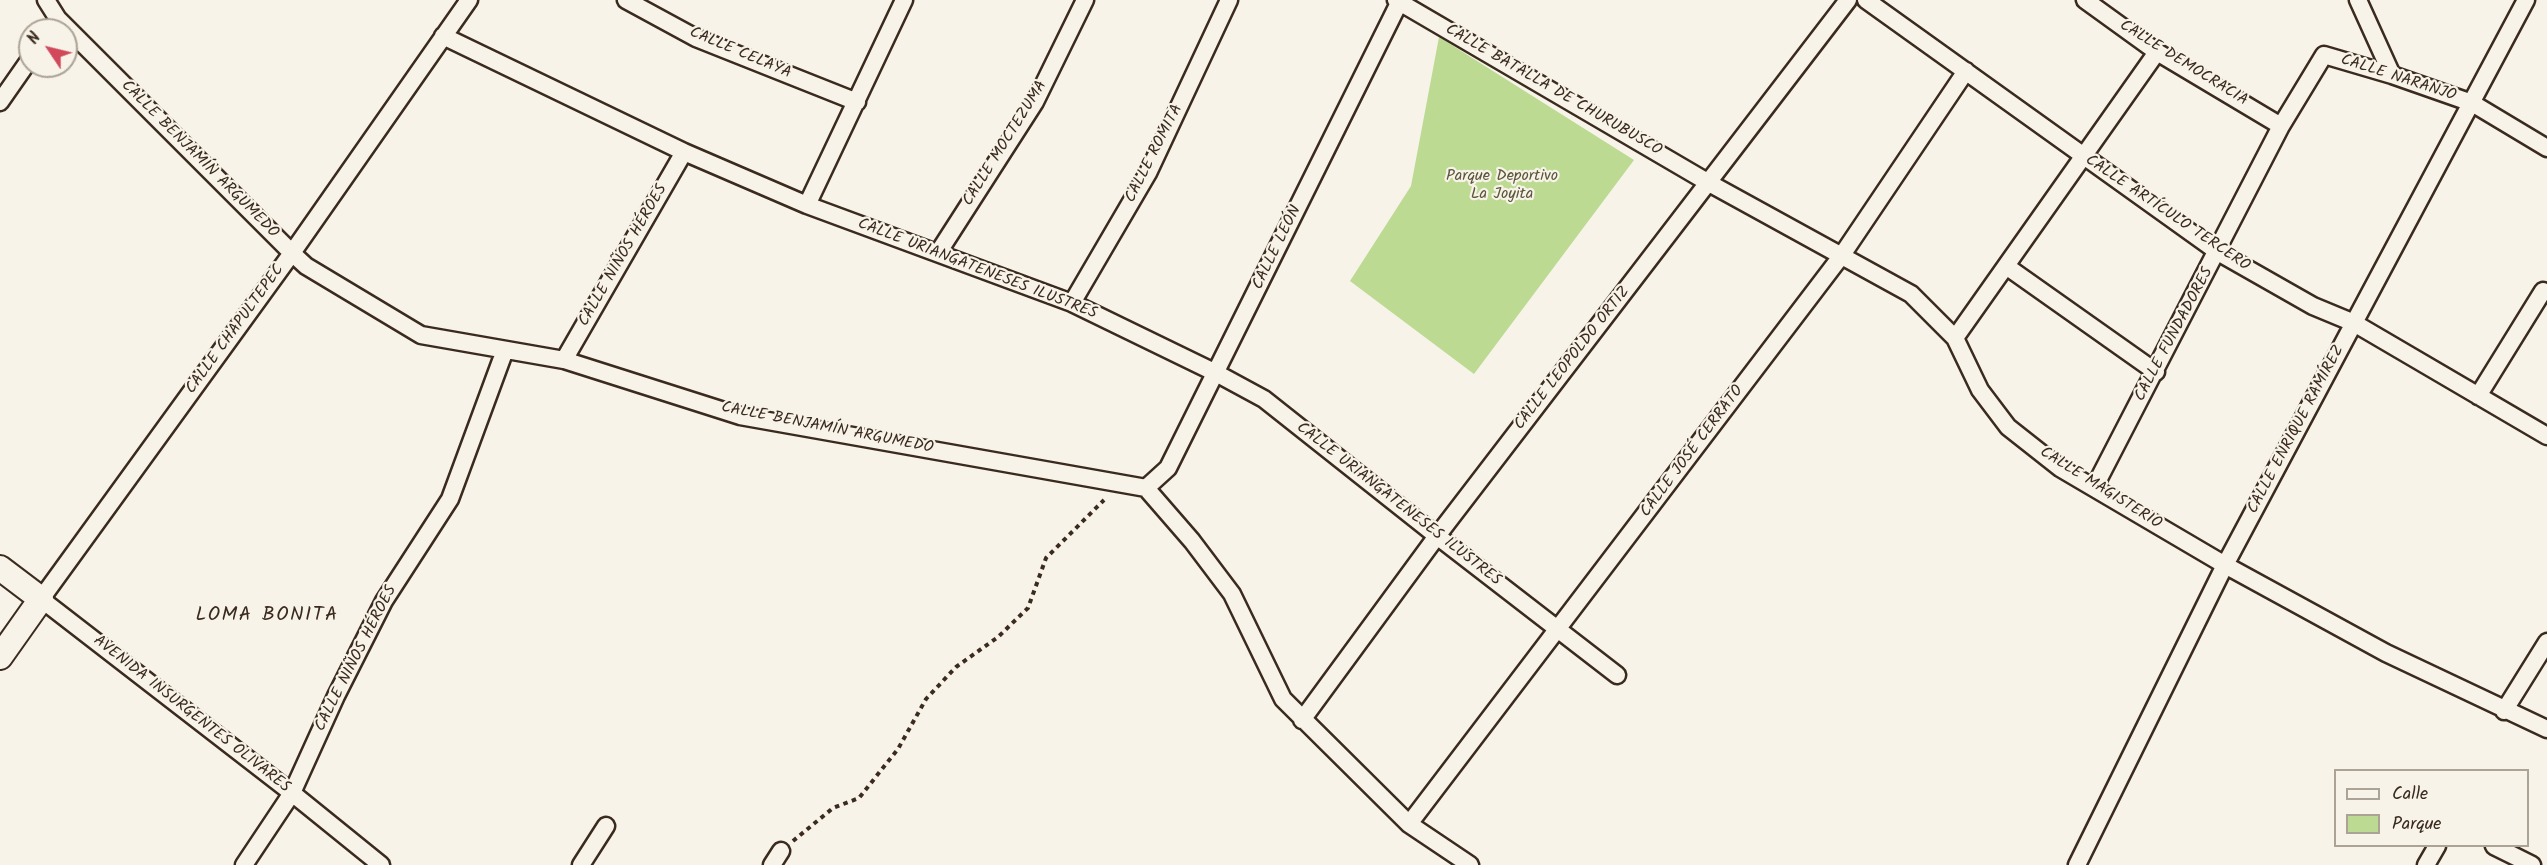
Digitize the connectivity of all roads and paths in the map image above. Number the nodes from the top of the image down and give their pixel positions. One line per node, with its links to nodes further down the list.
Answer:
1 (46, 0): 13 (street, CALLE BENJAMÍN ARGUMEDO)
2 (469, 0): 14 (street, CALLE CHAPULTEPEC)
3 (626, 0): 22 (street, CALLE CELAYA)
4 (904, 0): 22 (street)
5 (1085, 0): 32 (street, CALLE MOCTEZUMA)
6 (1229, 0): 36 (street, CALLE ROMITA)
7 (1848, 0): 28 (street, CALLE LEOPOLDO ORTIZ)
8 (1866, 0): 18 (street, CALLE ARTÍCULO TERCERO)
9 (2085, 0): 16 (street, CALLE DEMOCRACIA)
10 (2358, 0): 19 (street)
11 (2526, 0): 23 (street, CALLE ENRIQUE RAMÍREZ)
12 (1398, 1): 28 (street, CALLE BATALLA DE CHURUBUSCO); 42 (street, CALLE LEÓN)
13 (52, 18)
14 (443, 36): 26 (street, CALLE URIANGATENESES ILUSTRES); 31 (street, CALLE CHAPULTEPEC)
15 (78, 48): 31 (street, CALLE BENJAMÍN ARGUMEDO)
16 (2157, 52): 24 (street, CALLE DEMOCRACIA); 27 (street)
17 (2324, 56): 19 (street, CALLE NARANJO); 24 (street, CALLE FUNDADORES)
18 (1966, 72): 27 (street, CALLE ARTÍCULO TERCERO); 33 (street, CALLE JOSÉ CERRATO)
19 (2392, 75): 23 (street, CALLE NARANJO)
20 (18, 76): 21 (street)
21 (0, 102)
22 (857, 102): 29 (street)
23 (2472, 103): 25 (street, CALLE NARANJO); 37 (street, CALLE ENRIQUE RAMÍREZ)
24 (2282, 126): 30 (street, CALLE FUNDADORES)
25 (2547, 148)
26 (684, 152): 29 (street, CALLE URIANGATENESES ILUSTRES); 40 (street, CALLE NIÑOS HÉROES)
27 (2083, 158): 30 (street, CALLE ARTÍCULO TERCERO); 34 (street)
28 (1709, 183): 33 (street, CALLE MAGISTERIO); 48 (street, CALLE LEOPOLDO ORTIZ)
29 (807, 205): 32 (street, CALLE URIANGATENESES ILUSTRES)
30 (2218, 252): 37 (street, CALLE ARTÍCULO TERCERO); 41 (street, CALLE FUNDADORES)
31 (292, 253): 39 (street, CALLE BENJAMÍN ARGUMEDO); 51 (street, CALLE CHAPULTEPEC)
32 (938, 253): 36 (street, CALLE URIANGATENESES ILUSTRES)
33 (1842, 255): 38 (street, CALLE MAGISTERIO); 52 (street, CALLE JOSÉ CERRATO)
34 (2006, 266): 38 (street); 41 (street)
35 (2543, 291): 43 (street)
36 (1072, 303): 42 (street, CALLE URIANGATENESES ILUSTRES)
37 (2354, 323): 43 (street, CALLE ARTÍCULO TERCERO); 49 (street, CALLE ENRIQUE RAMÍREZ)
38 (1954, 338): 47 (street, CALLE MAGISTERIO)
39 (504, 350): 40 (street, CALLE BENJAMÍN ARGUMEDO); 59 (street, CALLE NIÑOS HÉROES)
40 (564, 360): 45 (street, CALLE BENJAMÍN ARGUMEDO)
41 (2156, 372): 47 (street, CALLE FUNDADORES)
42 (1216, 373): 46 (street, CALLE LEÓN); 48 (street, CALLE URIANGATENESES ILUSTRES)
43 (2478, 396): 44 (street, CALLE ARTÍCULO TERCERO)
44 (2547, 436)
45 (1115, 481): 46 (street, CALLE BENJAMÍN ARGUMEDO); 64 (path)
46 (1146, 488): 57 (street)
47 (2094, 488): 49 (street, CALLE MAGISTERIO)
48 (1437, 536): 52 (street, CALLE URIANGATENESES ILUSTRES); 57 (street, CALLE LEOPOLDO ORTIZ)
49 (2225, 565): 56 (street, CALLE MAGISTERIO); 69 (street, CALLE ENRIQUE RAMÍREZ)
50 (0, 568): 51 (street, AVENIDA INSURGENTES OLIVARES)
51 (41, 599): 54 (street, CALLE CHAPULTEPEC); 59 (street, AVENIDA INSURGENTES OLIVARES)
52 (1558, 630): 55 (street, CALLE URIANGATENESES ILUSTRES); 60 (street, CALLE JOSÉ CERRATO)
53 (2547, 642): 56 (street)
54 (0, 657)
55 (1617, 675)
56 (2504, 711): 58 (street, CALLE MAGISTERIO)
57 (1302, 720): 60 (street)
58 (2547, 729)
59 (292, 793): 65 (street, CALLE NIÑOS HÉROES); 66 (street, AVENIDA INSURGENTES OLIVARES)
60 (1409, 824): 68 (street)
61 (606, 826): 67 (street)
62 (2437, 847): 70 (street)
63 (2496, 847): 71 (street)
64 (776, 858)
65 (244, 865)
66 (381, 865)
67 (581, 865)
68 (1470, 865)
69 (2077, 865)
70 (2426, 865)
71 (2532, 865)

